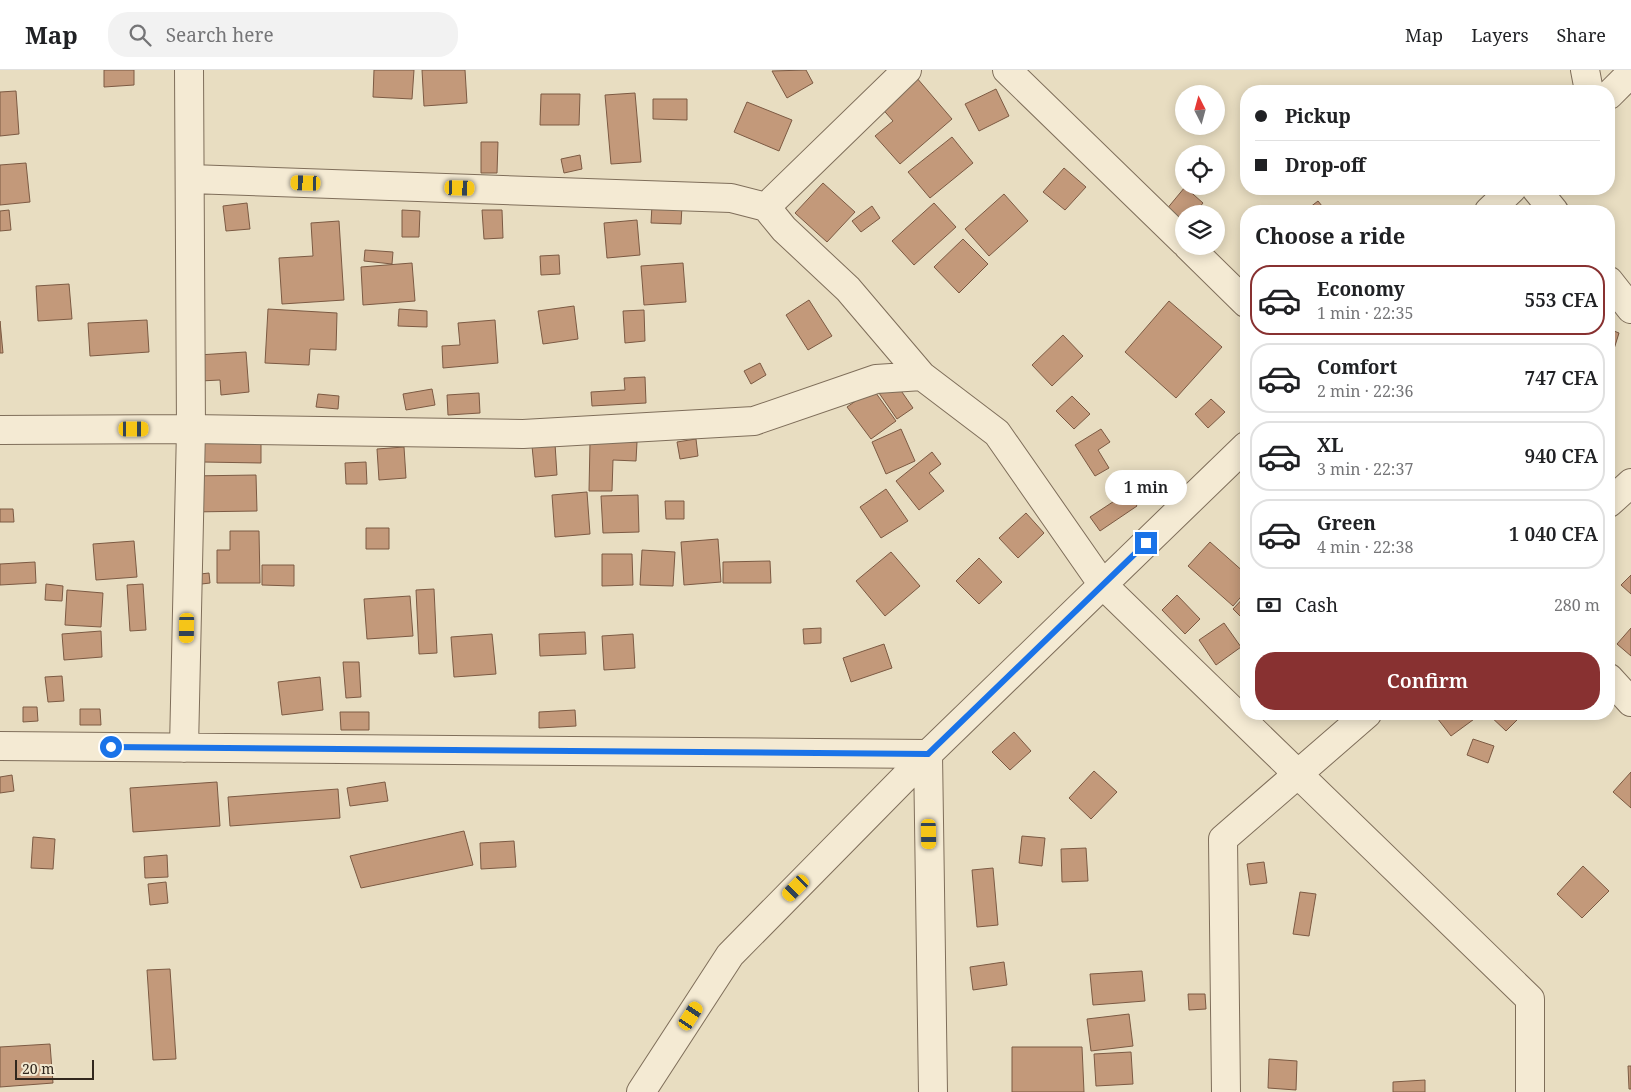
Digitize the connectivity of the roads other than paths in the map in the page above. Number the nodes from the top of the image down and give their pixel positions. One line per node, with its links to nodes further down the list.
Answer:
1 (189, 70): 8 (street)
2 (907, 70): 13 (street)
3 (1006, 70): 14 (street)
4 (1585, 70): 6 (street)
5 (1631, 73): 7 (street)
6 (1588, 85)
7 (1615, 89)
8 (190, 179): 13 (street); 20 (street)
9 (1506, 195): 11 (street)
10 (1541, 195): 12 (street)
11 (1495, 205)
12 (1549, 205)
13 (766, 207): 19 (street)
14 (1175, 233)
15 (1197, 255): 17 (street)
16 (1615, 289): 18 (street)
17 (1240, 297)
18 (1631, 309)
19 (922, 376): 20 (street); 25 (street)
20 (191, 429): 21 (street); 32 (street)
21 (0, 430)
22 (1240, 452): 25 (street)
23 (1631, 483): 24 (street)
24 (1615, 498)
25 (1103, 585): 28 (street); 33 (street)
26 (1615, 685): 27 (street)
27 (1631, 702)
28 (1240, 718)
29 (1242, 720): 34 (street)
30 (1360, 720): 34 (street)
31 (0, 746): 32 (street)
32 (184, 748): 33 (street)
33 (928, 754): 35 (street); 36 (street)
34 (1298, 774): 37 (street); 38 (street)
35 (641, 1092)
36 (933, 1092)
37 (1226, 1092)
38 (1530, 1092)

